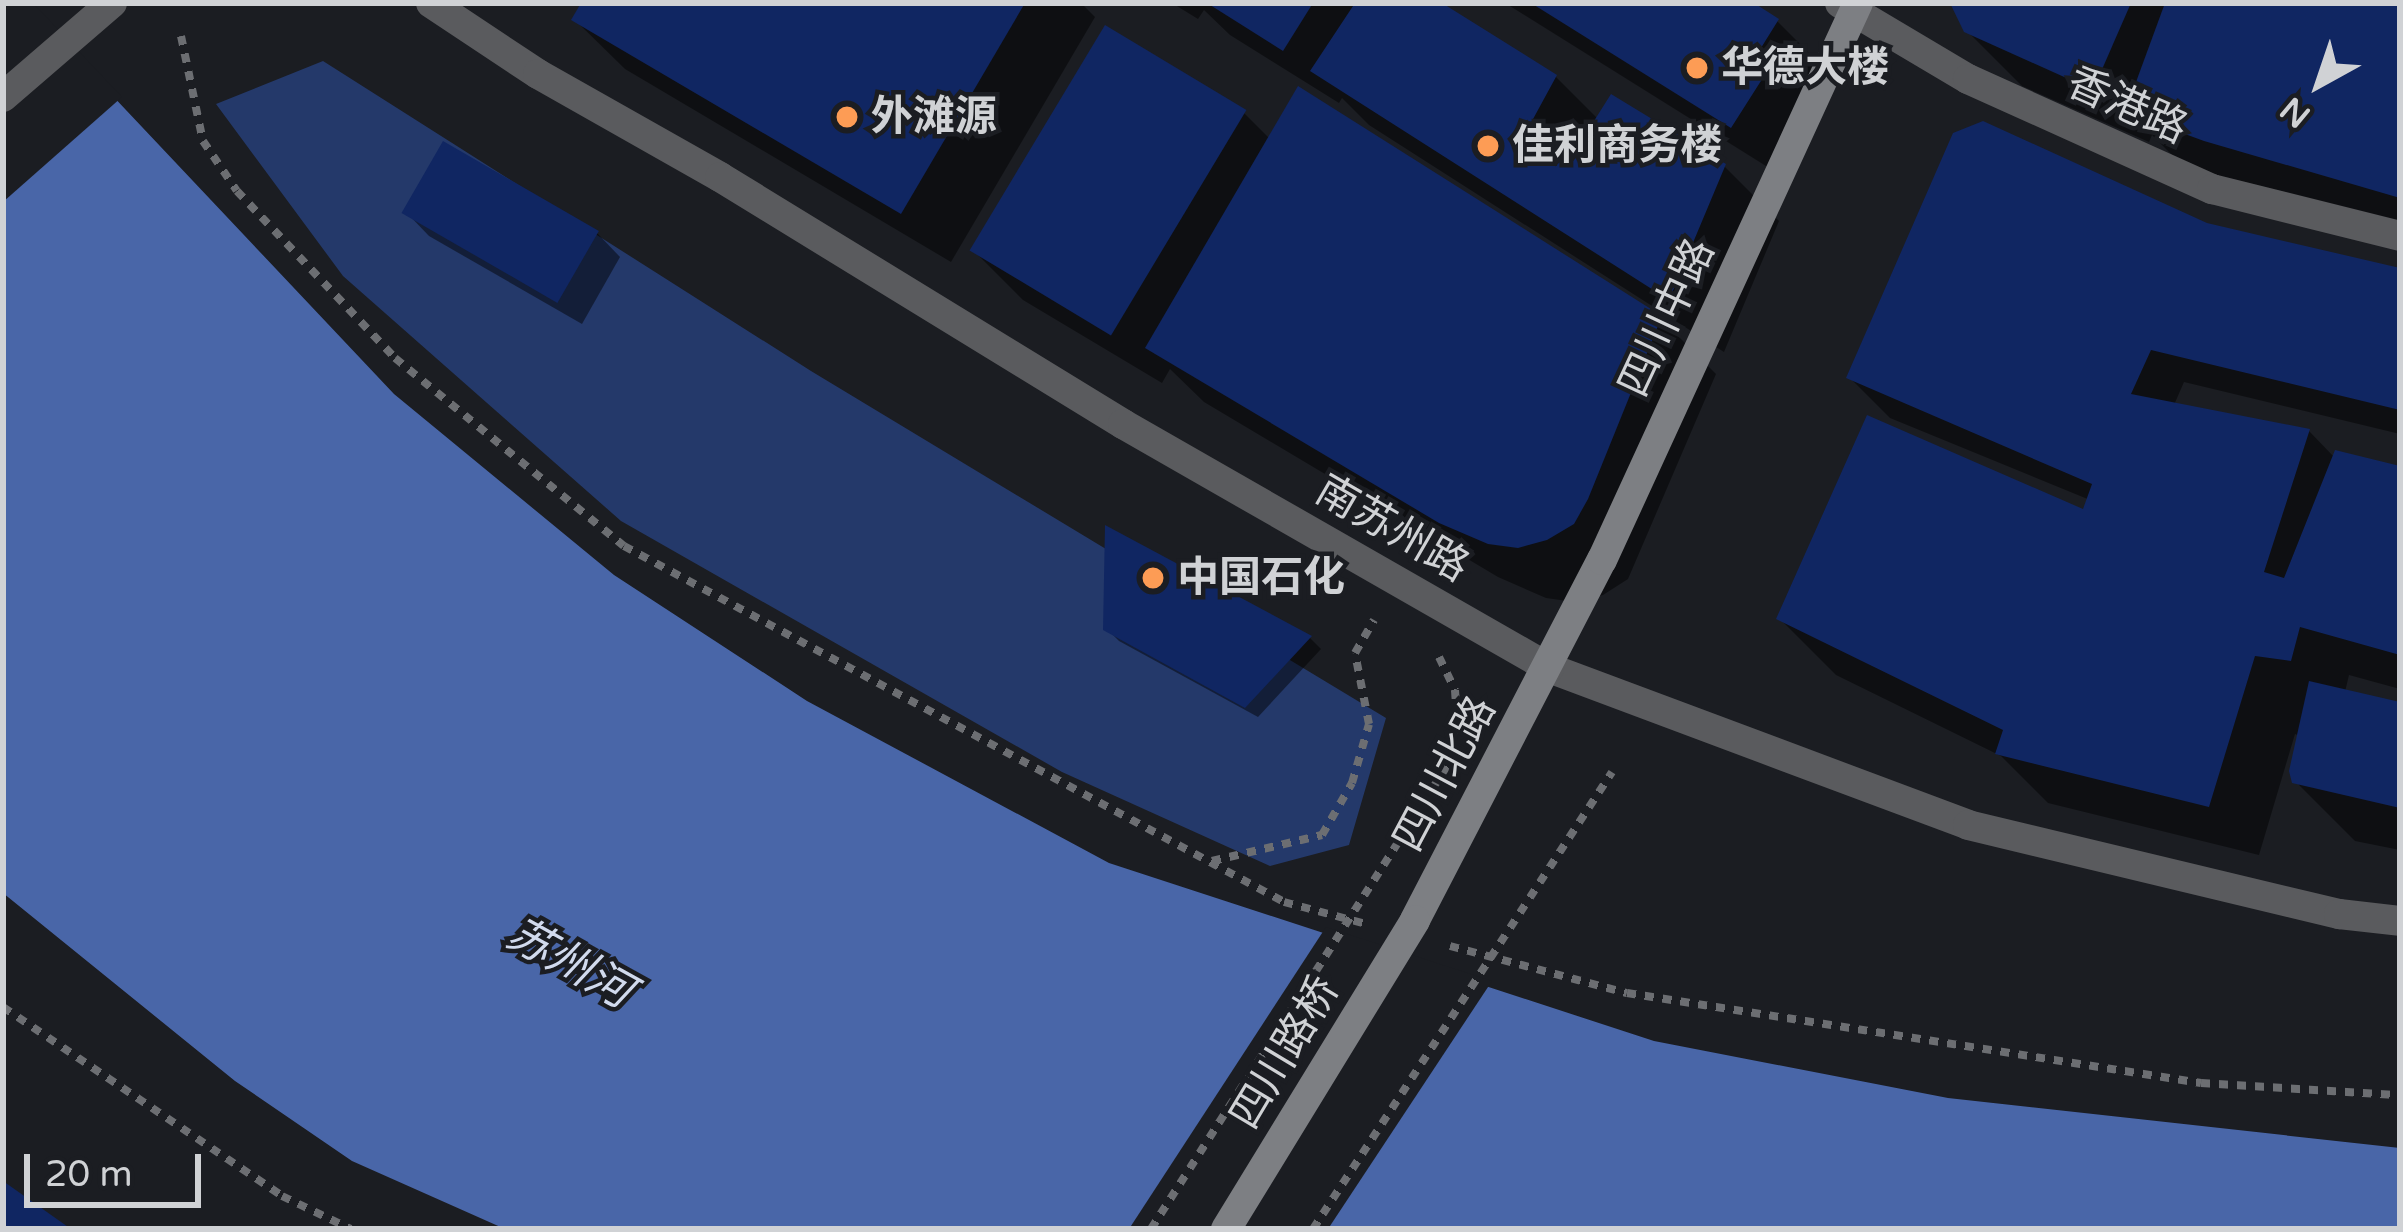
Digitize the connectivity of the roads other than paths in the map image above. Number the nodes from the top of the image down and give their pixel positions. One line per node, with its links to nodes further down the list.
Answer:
1 (430, 3): 6 (street, 南苏州路)
2 (1851, 6): 5 (street, 香港路); 6 (main road, 四川中路)
3 (104, 10): 4 (street)
4 (3, 97)
5 (2400, 236)
6 (1549, 668): 7 (main road, 四川北路); 8 (street, 南苏州路)
7 (1415, 920): 9 (main road, 四川路桥, bridge)
8 (2400, 921)
9 (1226, 1229)

